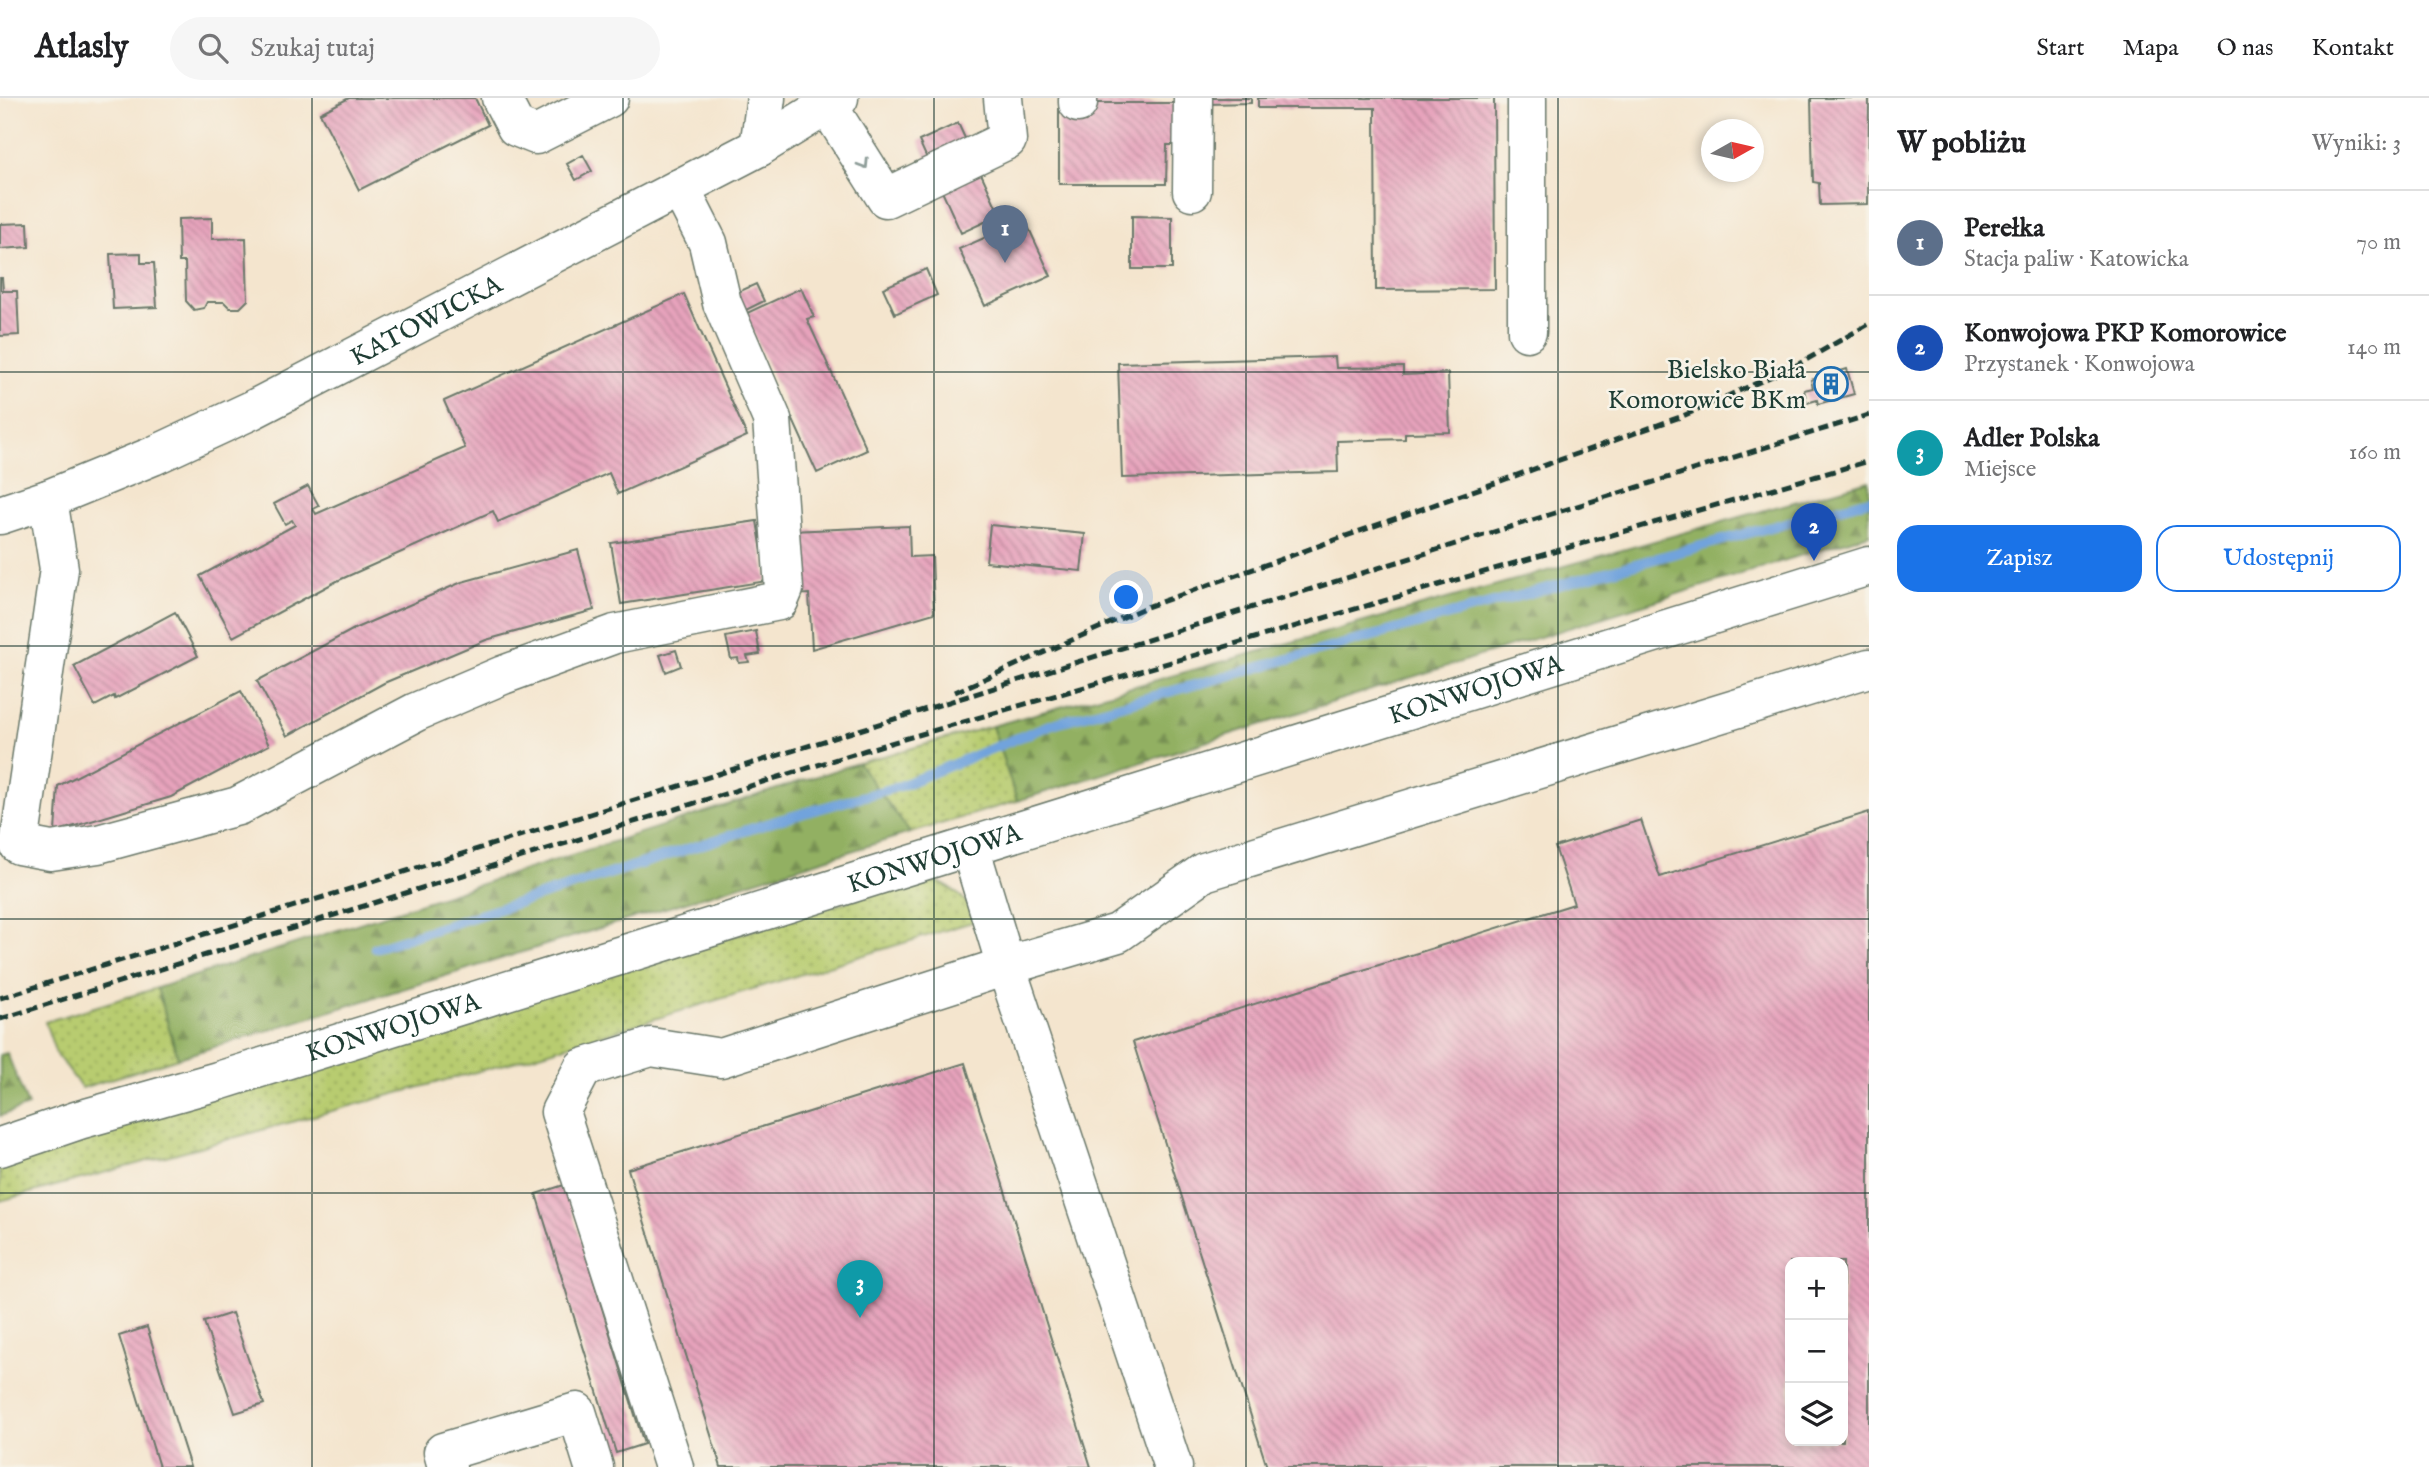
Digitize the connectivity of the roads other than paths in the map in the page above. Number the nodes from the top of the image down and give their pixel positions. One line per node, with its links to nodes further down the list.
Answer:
1 (501, 98): 2 (street)
2 (610, 98)
3 (766, 98): 8 (street)
4 (1003, 98): 7 (street, one-way to 4)
5 (1193, 98): 10 (street)
6 (1527, 98): 11 (street)
7 (834, 102): 8 (street, KATOWICKA)
8 (759, 147): 9 (street, KATOWICKA)
9 (680, 188): 12 (street, KATOWICKA); 12 (street)
10 (1192, 191)
11 (1527, 332)
12 (48, 499): 13 (street, KATOWICKA)
13 (0, 515)
14 (1869, 566): 16 (street, KONWOJOWA)
15 (1869, 667): 17 (street)
16 (970, 847): 17 (street); 18 (street, KONWOJOWA)
17 (1006, 966): 21 (street); 22 (street)
18 (0, 1147)
19 (447, 1467): 20 (street)
20 (594, 1467)
21 (674, 1467)
22 (1173, 1467)

